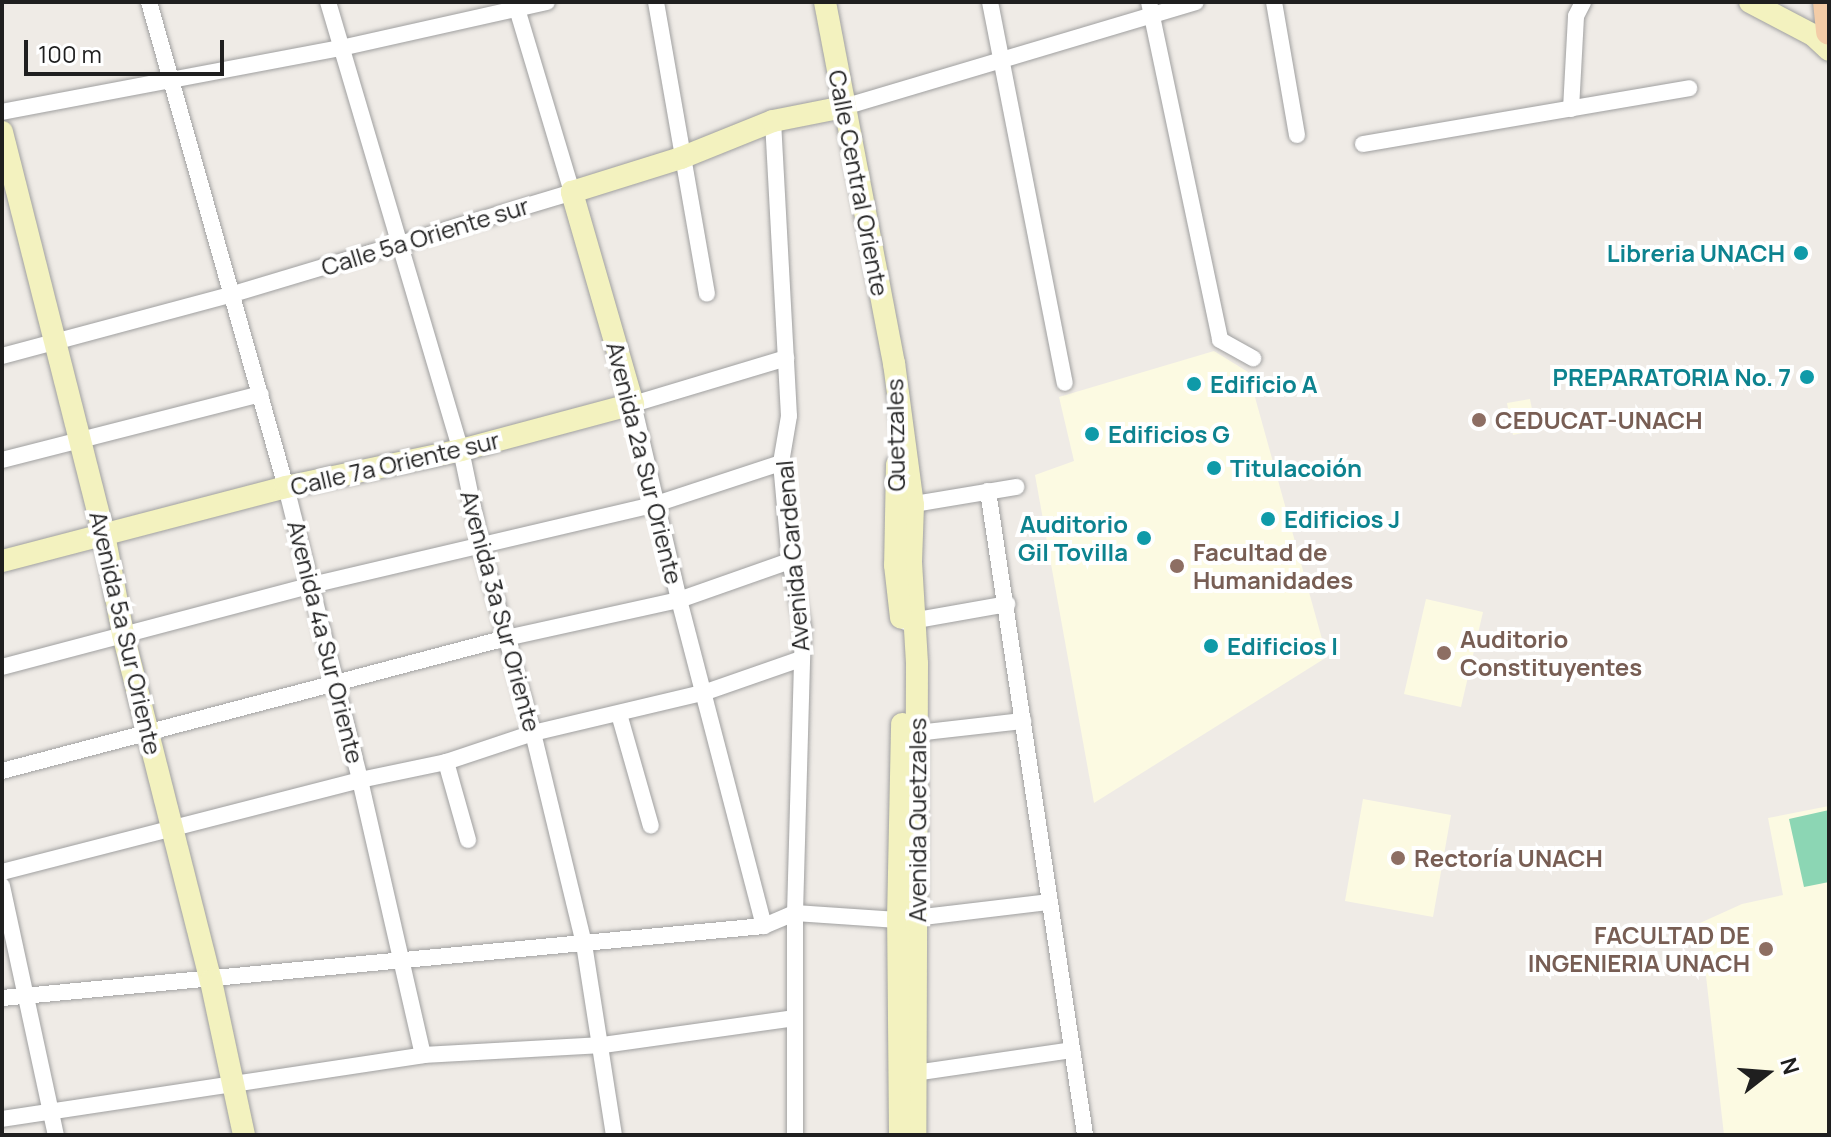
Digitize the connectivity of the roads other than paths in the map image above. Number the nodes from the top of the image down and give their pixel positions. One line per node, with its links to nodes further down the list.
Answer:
1 (149, 2): 16 (street, Avenida 4a Sur Oriente)
2 (328, 2): 14 (street, Avenida 3a Sur Oriente)
3 (547, 2): 11 (street)
4 (656, 2): 25 (street)
5 (825, 2): 18 (street, Calle Central Oriente)
6 (990, 2): 15 (street)
7 (1196, 2): 12 (street)
8 (1274, 2): 23 (street)
9 (1583, 2): 19 (street)
10 (1750, 2): 13 (street)
11 (516, 5): 14 (street); 26 (street, Avenida 2a Sur Oriente)
12 (1150, 8): 15 (street); 33 (street)
13 (1826, 28)
14 (341, 48): 16 (street); 27 (street, Avenida 3a Sur Oriente)
15 (1002, 60): 18 (street); 35 (street)
16 (170, 80): 20 (street); 28 (street, Avenida 4a Sur Oriente)
17 (1689, 88): 19 (street)
18 (844, 107): 21 (street, Calle 5a Oriente sur); 34 (street, Calle Central Oriente)
19 (1571, 109): 24 (street)
20 (2, 112)
21 (773, 121): 25 (street, Calle 5a Oriente sur); 32 (street, Avenida Cardenal)
22 (2, 132): 30 (street, Avenida 5a Sur Oriente)
23 (1297, 135)
24 (1363, 144)
25 (681, 158): 26 (street, Calle 5a Oriente sur); 29 (street)
26 (572, 192): 27 (street, Calle 5a Oriente sur); 37 (street, Avenida 2a Sur Oriente)
27 (401, 243): 28 (street, Calle 5a Oriente sur); 39 (street, Avenida 3a Sur Oriente)
28 (233, 294): 30 (street, Calle 5a Oriente sur); 36 (street, Avenida 4a Sur Oriente)
29 (707, 294)
30 (53, 343): 31 (street, Calle 5a Oriente sur); 38 (street, Avenida 5a Sur Oriente)
31 (2, 356)
32 (786, 358): 37 (street, Calle 7a Oriente sur); 41 (street, Avenida Cardenal)
33 (1253, 358)
34 (894, 363): 46 (street, Quetzales)
35 (1065, 383)
36 (261, 394): 38 (street); 42 (street, Avenida 4a Sur Oriente)
37 (633, 404): 39 (street, Calle 7a Oriente sur); 45 (street, Avenida 2a Sur Oriente)
38 (79, 442): 40 (street); 47 (street, Avenida 5a Sur Oriente)
39 (461, 450): 42 (street, Calle 7a Oriente sur); 48 (street, Avenida 3a Sur Oriente)
40 (2, 460)
41 (781, 463): 45 (street); 50 (street, Avenida Cardenal)
42 (286, 487): 47 (street, Calle 7a Oriente sur); 51 (street, Avenida 4a Sur Oriente)
43 (1016, 487): 44 (street)
44 (988, 491): 46 (street); 53 (street)
45 (656, 504): 48 (street); 52 (street, Avenida 2a Sur Oriente)
46 (905, 506): 54 (street, Avenida Quetzales)
47 (104, 534): 49 (street, Calle 7a Oriente sur); 55 (street, Avenida 5a Sur Oriente)
48 (481, 546): 51 (street); 56 (street, Avenida 3a Sur Oriente)
49 (2, 561)
50 (790, 561): 52 (street); 57 (street, Avenida Cardenal)
51 (312, 585): 55 (street); 59 (street, Avenida 4a Sur Oriente)
52 (679, 600): 56 (street); 60 (street, Avenida 2a Sur Oriente)
53 (1007, 604): 54 (street); 62 (street)
54 (908, 621): 65 (street, Avenida Quetzales); 76 (street, Avenida Quetzales)
55 (123, 634): 58 (street); 63 (street, Avenida 5a Sur Oriente)
56 (506, 638): 59 (street); 64 (street, Avenida 3a Sur Oriente)
57 (801, 659): 60 (street); 75 (street, Avenida Cardenal)
58 (2, 667)
59 (335, 682): 63 (street); 68 (street, Avenida 4a Sur Oriente)
60 (706, 692): 61 (street); 77 (street, Avenida 2a Sur Oriente)
61 (619, 714): 64 (street); 69 (street)
62 (1023, 721): 65 (street); 74 (street)
63 (148, 731): 67 (street); 70 (street, Avenida 5a Sur Oriente)
64 (533, 733): 66 (street); 78 (street, Avenida 3a Sur Oriente)
65 (917, 733): 76 (street, Avenida Quetzales)
66 (446, 762): 68 (street); 71 (street)
67 (2, 771)
68 (360, 780): 70 (street); 79 (street, Avenida 4a Sur Oriente)
69 (651, 826)
70 (173, 828): 72 (street); 80 (street, Avenida 5a Sur Oriente)
71 (468, 840)
72 (2, 872)
73 (2, 886): 81 (street)
74 (1050, 902): 76 (street); 85 (street)
75 (795, 913): 76 (street); 77 (street); 83 (street, Avenida Cardenal)
76 (907, 919): 87 (street, Avenida Quetzales)
77 (764, 926): 78 (street)
78 (584, 944): 79 (street); 84 (street, Avenida 3a Sur Oriente)
79 (403, 959): 80 (street); 86 (street, Avenida 4a Sur Oriente)
80 (211, 981): 81 (street); 88 (street, Avenida 5a Sur Oriente)
81 (28, 995): 82 (street); 89 (street)
82 (2, 998)
83 (795, 1018): 84 (street); 94 (street, Avenida Cardenal)
84 (603, 1045): 86 (street); 93 (street, Avenida 3a Sur Oriente)
85 (1072, 1050): 87 (street); 97 (street)
86 (423, 1055): 88 (street)
87 (908, 1074): 95 (street, Avenida Quetzales); 96 (street, Avenida Quetzales)
88 (233, 1085): 89 (street); 92 (street, Avenida 5a Sur Oriente)
89 (51, 1110): 90 (street); 91 (street)
90 (2, 1119)
91 (56, 1135)
92 (244, 1135)
93 (614, 1135)
94 (795, 1135)
95 (900, 1135)
96 (915, 1135)
97 (1085, 1135)

